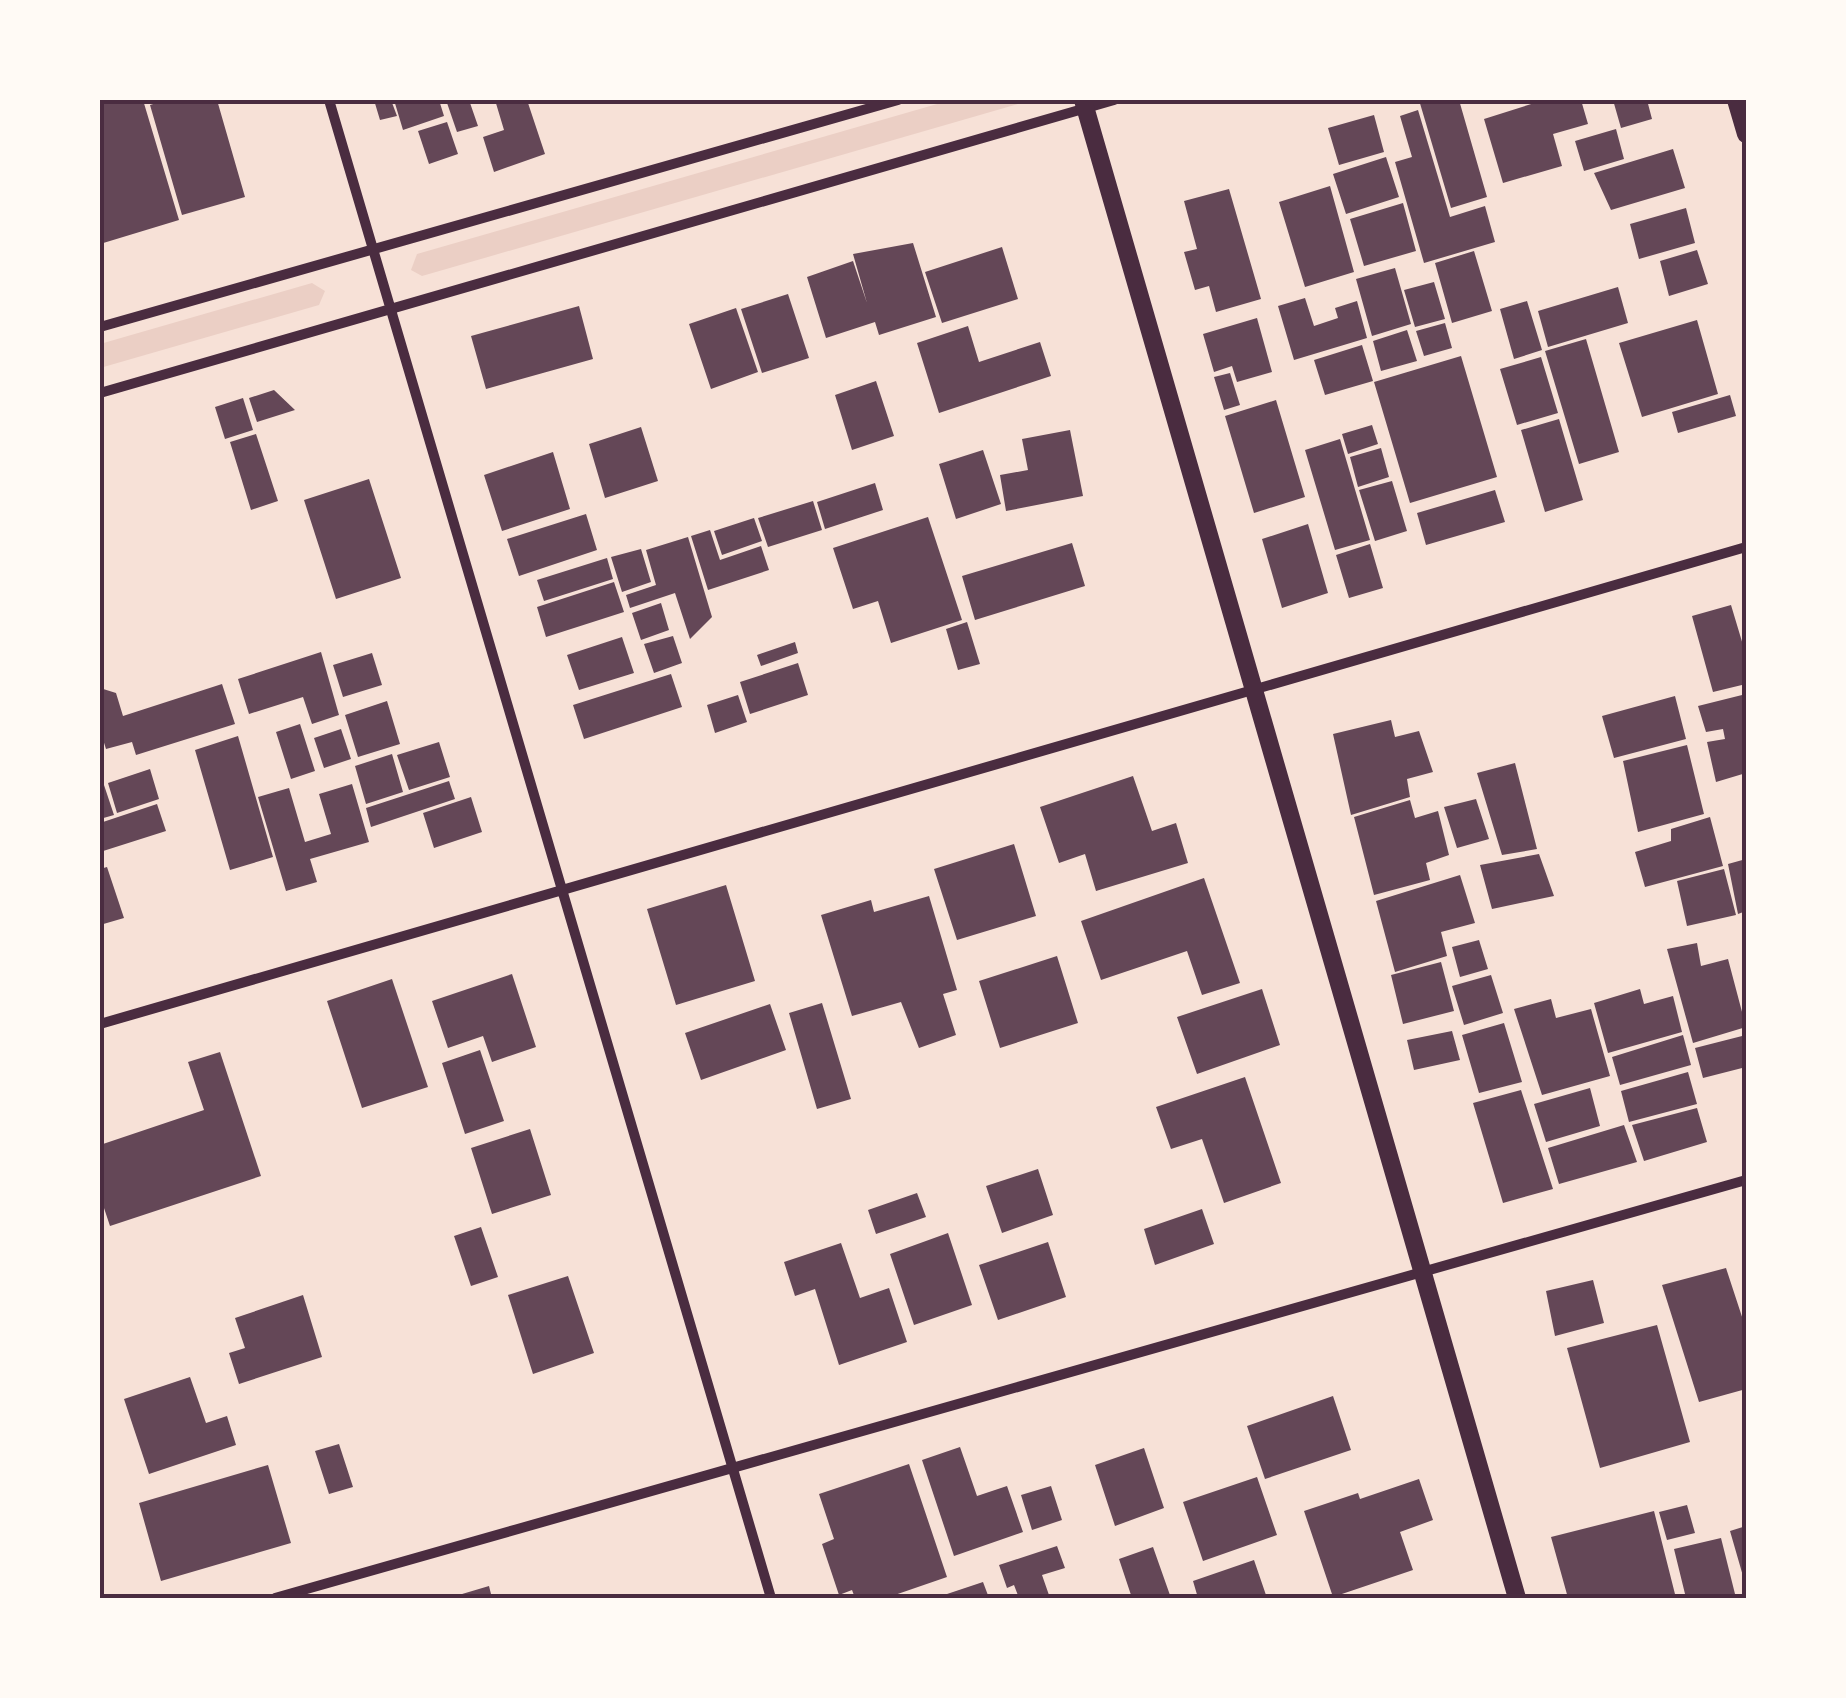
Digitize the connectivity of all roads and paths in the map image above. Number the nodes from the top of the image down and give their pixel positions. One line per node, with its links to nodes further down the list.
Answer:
1 (329, 100): 7 (street)
2 (898, 100): 7 (street)
3 (1114, 100): 5 (street)
4 (1736, 100): 6 (street)
5 (1084, 104): 8 (street); 12 (street)
6 (1746, 134)
7 (374, 252): 8 (street); 9 (street)
8 (391, 308): 10 (street); 13 (street)
9 (100, 327)
10 (100, 394)
11 (1746, 546): 12 (street)
12 (1254, 690): 13 (street); 16 (street)
13 (563, 891): 14 (street); 17 (street)
14 (100, 1024)
15 (1746, 1180): 16 (street)
16 (1422, 1272): 17 (street); 20 (street)
17 (732, 1467): 18 (street); 19 (street)
18 (275, 1598)
19 (771, 1598)
20 (1516, 1598)

